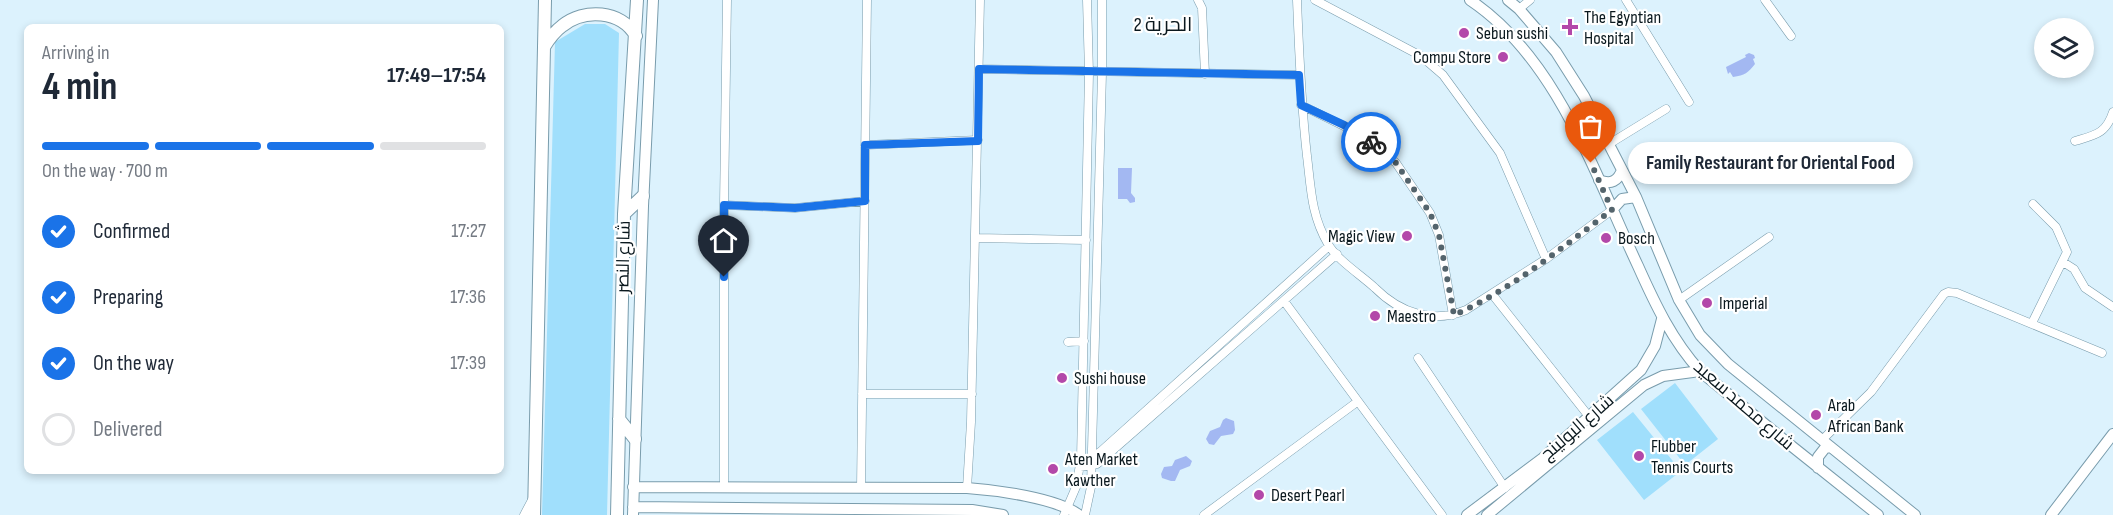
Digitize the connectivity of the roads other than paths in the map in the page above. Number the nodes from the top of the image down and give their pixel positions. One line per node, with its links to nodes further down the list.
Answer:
1 (545, 0): 20 (main road)
2 (637, 0): 18 (main road, شارع النصر)
3 (653, 0): 36 (street)
4 (727, 0): 40 (street)
5 (867, 0): 33 (street)
6 (980, 0): 21 (street)
7 (1088, 0): 22 (street)
8 (1102, 0): 23 (street)
9 (1198, 0): 24 (street)
10 (1297, 0): 25 (street)
11 (1315, 0): 48 (street)
12 (1470, 0): 35 (street, شارع محمد سعيد)
13 (1508, 0): 17 (street, شارع محمد سعيد)
14 (1530, 0): 17 (street)
15 (1626, 0): 26 (street)
16 (1765, 0): 19 (street)
17 (1519, 9): 32 (street, شارع محمد سعيد)
18 (636, 36): 20 (main road); 42 (main road, شارع النصر)
19 (1791, 36)
20 (544, 48): 82 (main road)
21 (979, 69): 22 (street); 30 (street)
22 (1089, 73): 23 (street); 45 (street)
23 (1102, 73): 24 (street); 73 (street)
24 (1205, 74): 25 (street)
25 (1299, 75): 27 (street)
26 (1689, 102)
27 (1301, 105): 46 (street); 54 (street)
28 (1666, 109): 32 (street)
29 (2113, 112): 31 (street)
30 (978, 141): 33 (street); 44 (street)
31 (2074, 141)
32 (1609, 144): 34 (street, شارع محمد سعيد)
33 (865, 145): 38 (street)
34 (1622, 170): 35 (street); 37 (street, شارع محمد سعيد)
35 (1599, 180): 41 (street, شارع محمد سعيد)
36 (643, 196): 42 (main road); 71 (street)
37 (1636, 197): 41 (street); 51 (street, شارع محمد سعيد)
38 (865, 201): 40 (street); 64 (street)
39 (2034, 204): 49 (street)
40 (724, 205): 78 (street)
41 (1612, 210): 48 (street); 55 (street, شارع محمد سعيد)
42 (624, 214): 67 (main road, شارع النصر)
43 (1769, 237): 51 (street)
44 (975, 238): 45 (street); 65 (street)
45 (1086, 240): 57 (street)
46 (1329, 246): 47 (street); 59 (street)
47 (1337, 254): 52 (street); 54 (street)
48 (1546, 259): 50 (street)
49 (2063, 262): 53 (street); 56 (street)
50 (1492, 294): 54 (street); 68 (street)
51 (1679, 300): 70 (street, شارع محمد سعيد)
52 (1284, 301): 62 (street); 66 (street)
53 (2113, 307)
54 (1454, 315)
55 (1662, 319): 63 (street, شارع محمد سعيد); 68 (street, شارع البولينج)
56 (2032, 323): 60 (street); 72 (street)
57 (1084, 341): 58 (street); 74 (street)
58 (1068, 342)
59 (1210, 352): 62 (street); 73 (street)
60 (2102, 352)
61 (1418, 358): 81 (street)
62 (1218, 359): 73 (street)
63 (1700, 371): 68 (street, شارع البولينج); 70 (street, شارع محمد سعيد)
64 (862, 394): 65 (street); 79 (street)
65 (972, 394): 80 (street)
66 (1357, 402): 95 (street); 96 (street)
67 (619, 419): 71 (main road); 91 (main road, شارع النصر)
68 (1592, 421): 81 (street, شارع البولينج); 98 (street, شارع البولينج)
69 (2113, 434): 101 (street)
70 (1798, 437): 72 (street, شارع محمد سعيد); 75 (street, شارع محمد سعيد)
71 (634, 438): 76 (street)
72 (1826, 444): 75 (street); 100 (street, شارع محمد سعيد)
73 (1092, 462): 74 (street); 94 (street)
74 (1080, 463): 88 (street)
75 (1818, 468): 99 (street, شارع محمد سعيد)
76 (633, 487): 77 (street); 84 (street)
77 (660, 487): 78 (street); 83 (street)
78 (724, 487): 79 (street)
79 (861, 488): 80 (street)
80 (967, 488): 88 (street)
81 (1504, 488): 97 (street, شارع البولينج)
82 (535, 494): 89 (street); 90 (main road)
83 (659, 507): 84 (street); 85 (street)
84 (633, 511)
85 (716, 511): 86 (street)
86 (861, 512): 87 (street)
87 (912, 512): 92 (street)
88 (1066, 512): 93 (street)
89 (524, 515)
90 (534, 515)
91 (617, 515)
92 (1003, 515)
93 (1079, 515)
94 (1085, 515)
95 (1204, 515)
96 (1442, 515)
97 (1467, 515)
98 (1487, 515)
99 (1878, 515)
100 (1915, 515)
101 (2051, 515)

